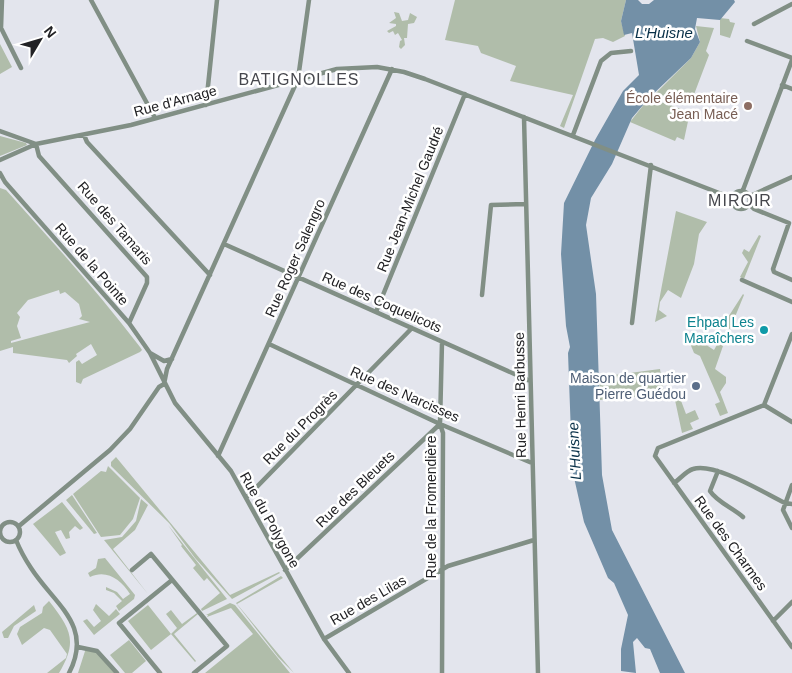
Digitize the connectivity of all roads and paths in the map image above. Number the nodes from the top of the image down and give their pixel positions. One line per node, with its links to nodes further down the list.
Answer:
1 (2, 0): 10 (street)
2 (91, 0): 18 (street)
3 (217, 0): 16 (street)
4 (309, 0): 12 (street)
5 (792, 4): 6 (street)
6 (754, 24)
7 (747, 41): 9 (street)
8 (631, 51): 21 (street)
9 (792, 59): 13 (street)
10 (21, 68)
11 (392, 69): 12 (street, Rue d'Arnage); 15 (street, Rue d'Arnage); 34 (street, Rue Roger Salengro)
12 (298, 79): 16 (street, Rue d'Arnage); 32 (street)
13 (782, 85): 14 (street); 27 (street)
14 (792, 89)
15 (465, 94): 17 (street, Rue d'Arnage); 39 (street, Rue Jean-Michel Gaudré)
16 (206, 105): 18 (street, Rue d'Arnage)
17 (524, 117): 21 (street, Rue d'Arnage); 30 (street, Rue Henri Barbusse)
18 (155, 118): 20 (street, Rue d'Arnage)
19 (0, 131): 22 (street)
20 (84, 135): 22 (street, Rue d'Arnage); 33 (street)
21 (574, 136): 24 (street, Rue d'Arnage)
22 (36, 144): 23 (street, Rue d'Arnage); 40 (street, Rue des Tamaris)
23 (0, 160)
24 (651, 165): 28 (street); 41 (street)
25 (0, 174): 40 (street, Rue de la Pointe)
26 (792, 177): 29 (street)
27 (744, 188): 28 (street); 29 (street)
28 (733, 196): 31 (street)
29 (750, 196): 31 (street)
30 (525, 204): 37 (street); 50 (street, Rue Henri Barbusse)
31 (749, 204): 36 (street)
32 (224, 244): 33 (street); 34 (street, Rue des Coquelicots)
33 (210, 275): 49 (street)
34 (298, 277): 39 (street, Rue des Coquelicots); 45 (street, Rue Roger Salengro)
35 (742, 280): 38 (street)
36 (792, 280)
37 (482, 295)
38 (792, 302)
39 (376, 312): 42 (street, Rue des Coquelicots)
40 (129, 323): 47 (street, Rue de la Pointe)
41 (632, 324)
42 (412, 328): 44 (street, Rue des Coquelicots); 52 (street, Rue du Progrès)
43 (792, 334): 46 (street)
44 (442, 342): 50 (street, Rue des Coquelicots); 55 (street, Rue de la Fromendière)
45 (268, 344): 52 (street, Rue des Narcisses); 56 (street, Rue Roger Salengro)
46 (785, 351): 48 (street); 53 (street)
47 (150, 353): 49 (street); 51 (street, Rue du Polygone)
48 (792, 354)
49 (172, 359): 51 (street)
50 (530, 381): 57 (street, Rue Henri Barbusse)
51 (164, 384): 56 (street, Rue du Polygone); 65 (street)
52 (358, 385): 55 (street, Rue des Narcisses); 61 (street, Rue du Progrès)
53 (764, 405): 54 (street); 59 (street, Rue des Charmes)
54 (792, 422)
55 (440, 424): 57 (street, Rue des Narcisses); 72 (street, Rue des Bleuets); 73 (street, Rue de la Fromendière)
56 (218, 456): 61 (street, Rue du Polygone)
57 (532, 463): 70 (street, Rue Henri Barbusse)
58 (718, 471): 59 (street); 62 (street); 64 (street)
59 (674, 483): 76 (street, Rue des Charmes)
60 (792, 485): 62 (street)
61 (246, 498): 72 (street, Rue du Polygone)
62 (785, 503): 63 (street); 67 (street)
63 (792, 504)
64 (743, 517)
65 (19, 526): 66 (street); 69 (street)
66 (1, 528): 68 (street)
67 (792, 528)
68 (1, 535): 69 (street)
69 (16, 540): 78 (street)
70 (534, 540): 73 (street, Rue des Lilas); 86 (street, Rue Henri Barbusse)
71 (132, 570): 74 (street)
72 (285, 570): 77 (street, Rue du Polygone)
73 (442, 570): 77 (street, Rue des Lilas); 85 (street, Rue de la Fromendière)
74 (172, 580): 82 (street); 83 (street)
75 (792, 602): 76 (street)
76 (773, 621): 79 (street, Rue des Charmes)
77 (324, 639): 84 (street, Rue du Polygone)
78 (78, 647): 80 (street); 81 (street)
79 (792, 647)
80 (69, 673)
81 (117, 673)
82 (160, 673)
83 (194, 673)
84 (349, 673)
85 (442, 673)
86 (538, 673)

